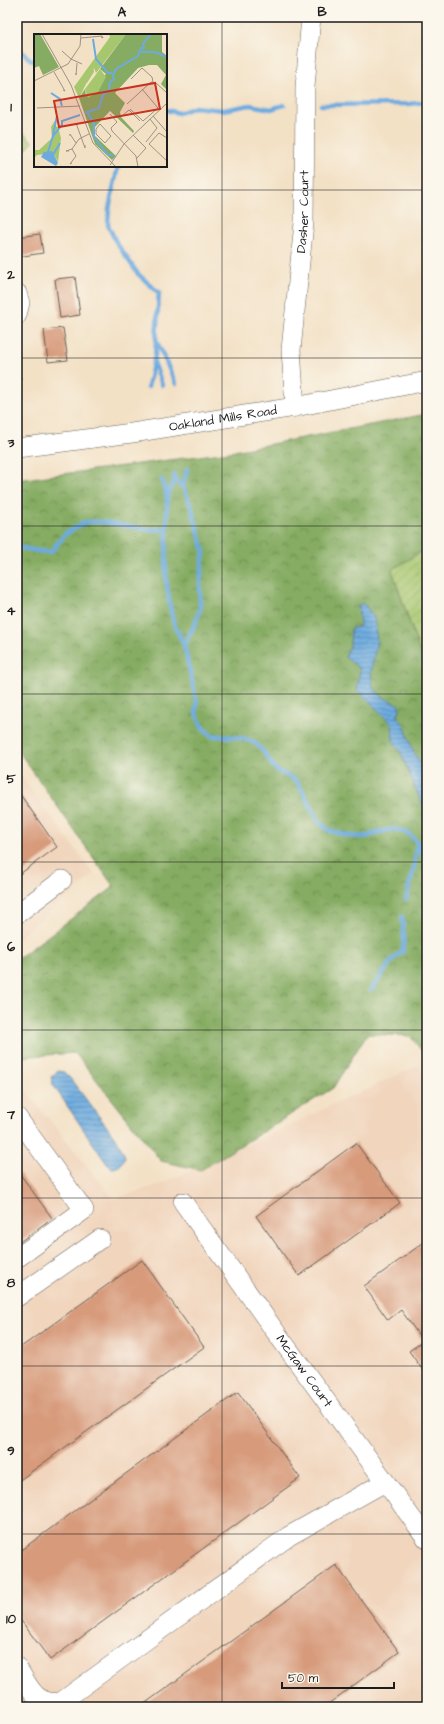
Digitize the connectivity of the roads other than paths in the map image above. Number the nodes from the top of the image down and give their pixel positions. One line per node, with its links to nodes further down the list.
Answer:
1 (311, 17): 5 (street, Dasher Court)
2 (17, 293): 3 (street)
3 (17, 314)
4 (427, 381): 5 (street, Oakland Mills Road)
5 (295, 407): 6 (street, Oakland Mills Road)
6 (17, 448)
7 (62, 880): 8 (street)
8 (17, 914)
9 (17, 1117): 12 (street)
10 (183, 1202): 14 (street, McGaw Court)
11 (100, 1239): 13 (street)
12 (17, 1258)
13 (17, 1297)
14 (385, 1482): 15 (street, McGaw Court); 16 (street)
15 (427, 1539)
16 (17, 1667)

